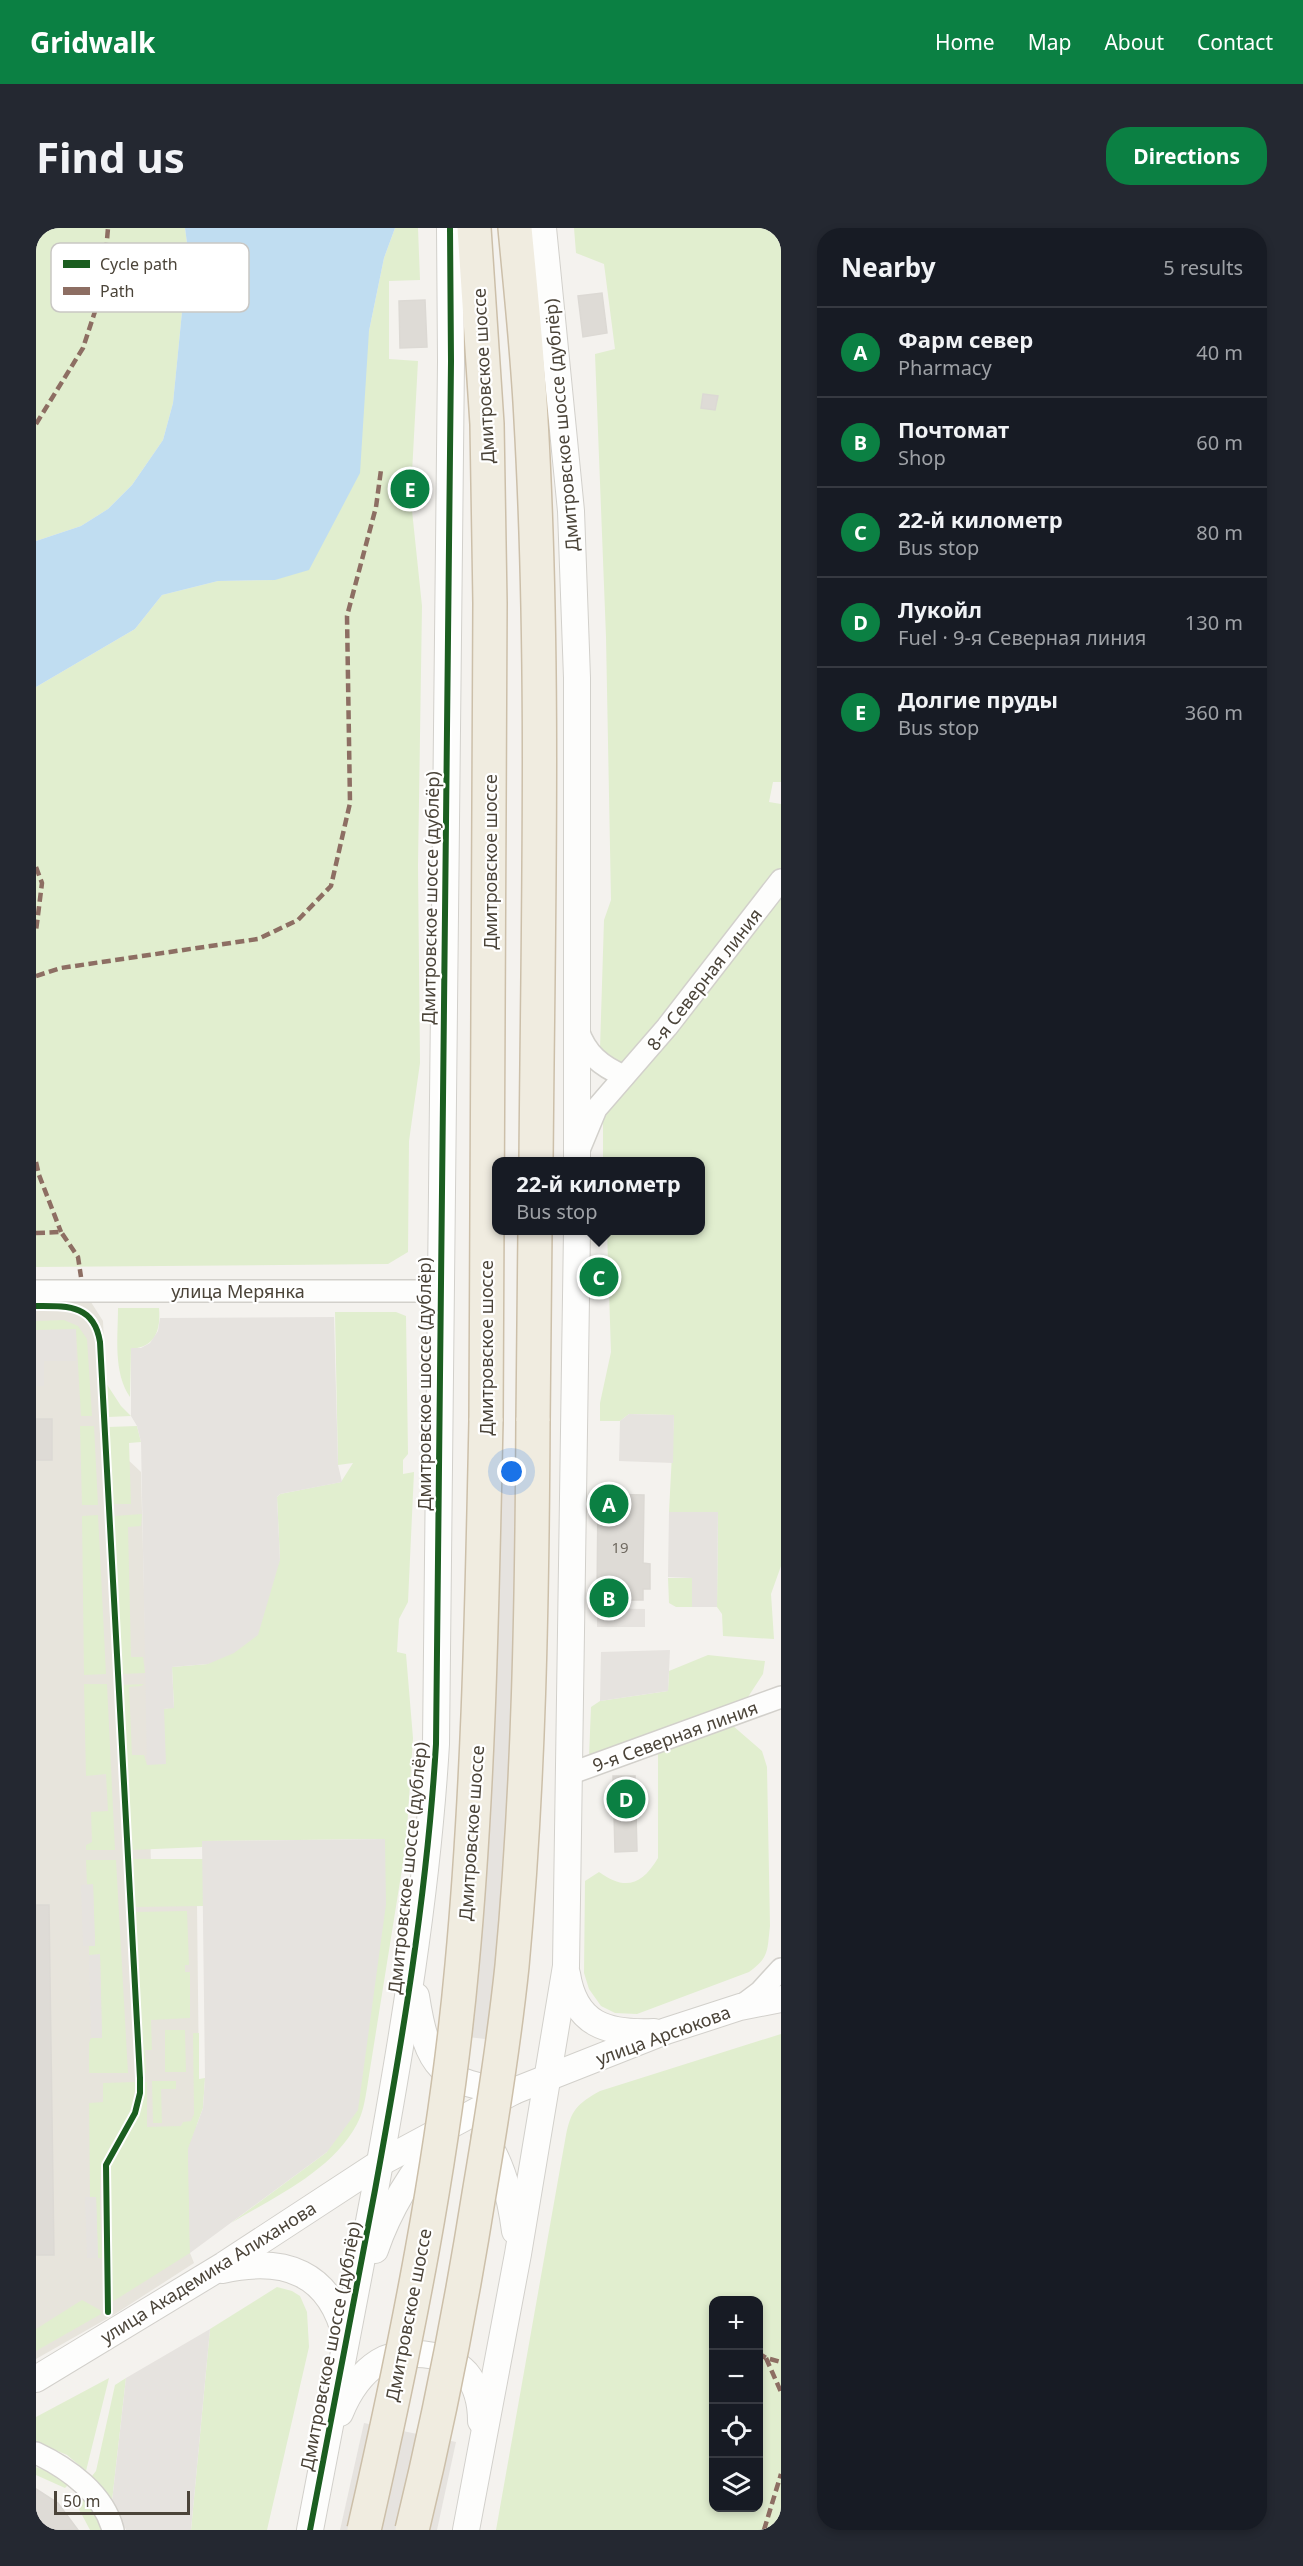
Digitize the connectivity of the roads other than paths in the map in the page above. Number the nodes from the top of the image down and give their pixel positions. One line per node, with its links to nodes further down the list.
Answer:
1 (450, 228): 14 (street, Дмитровское шоссе (дублёр))
2 (474, 228): 36 (highway, Дмитровское шоссе, bridge)
3 (515, 228): 8 (highway)
4 (543, 228): 6 (street, Дмитровское шоссе (дублёр))
5 (781, 880): 7 (street, 8-я Северная линия)
6 (577, 1026): 7 (street); 9 (street, Дмитровское шоссе (дублёр))
7 (624, 1076): 10 (street, 8-я Северная линия)
8 (536, 1157)
9 (577, 1157)
10 (578, 1157)
11 (535, 1235): 37 (highway, bridge)
12 (577, 1235): 16 (street)
13 (36, 1291): 14 (street, улица Мерянка)
14 (439, 1291): 19 (street, Дмитровское шоссе (дублёр))
15 (781, 1697): 16 (street, 9-я Северная линия)
16 (569, 1774): 17 (street)
17 (566, 1966): 22 (street); 23 (street)
18 (781, 1969): 21 (street)
19 (413, 1978): 24 (street); 26 (street, Дмитровское шоссе (дублёр))
20 (781, 1999): 21 (street, улица Арсюкова)
21 (740, 2007): 22 (street, улица Арсюкова)
22 (666, 2031): 23 (street, улица Арсюкова)
23 (548, 2077): 24 (street, улица Арсюкова); 27 (street)
24 (514, 2091): 25 (street, улица Арсюкова)
25 (456, 2121): 26 (street, улица Академика Алиханова); 27 (street); 29 (street)
26 (380, 2163): 28 (street, улица Академика Алиханова); 29 (street, Дмитровское шоссе (дублёр))
27 (518, 2254): 33 (street)
28 (213, 2271): 29 (street); 30 (street, улица Академика Алиханова)
29 (346, 2343): 31 (street, Дмитровское шоссе (дублёр))
30 (36, 2379)
31 (327, 2445): 33 (street); 35 (street, Дмитровское шоссе (дублёр))
32 (36, 2453): 34 (street)
33 (481, 2457): 38 (street)
34 (113, 2530)
35 (310, 2530)
36 (364, 2530)
37 (412, 2530)
38 (466, 2530)

